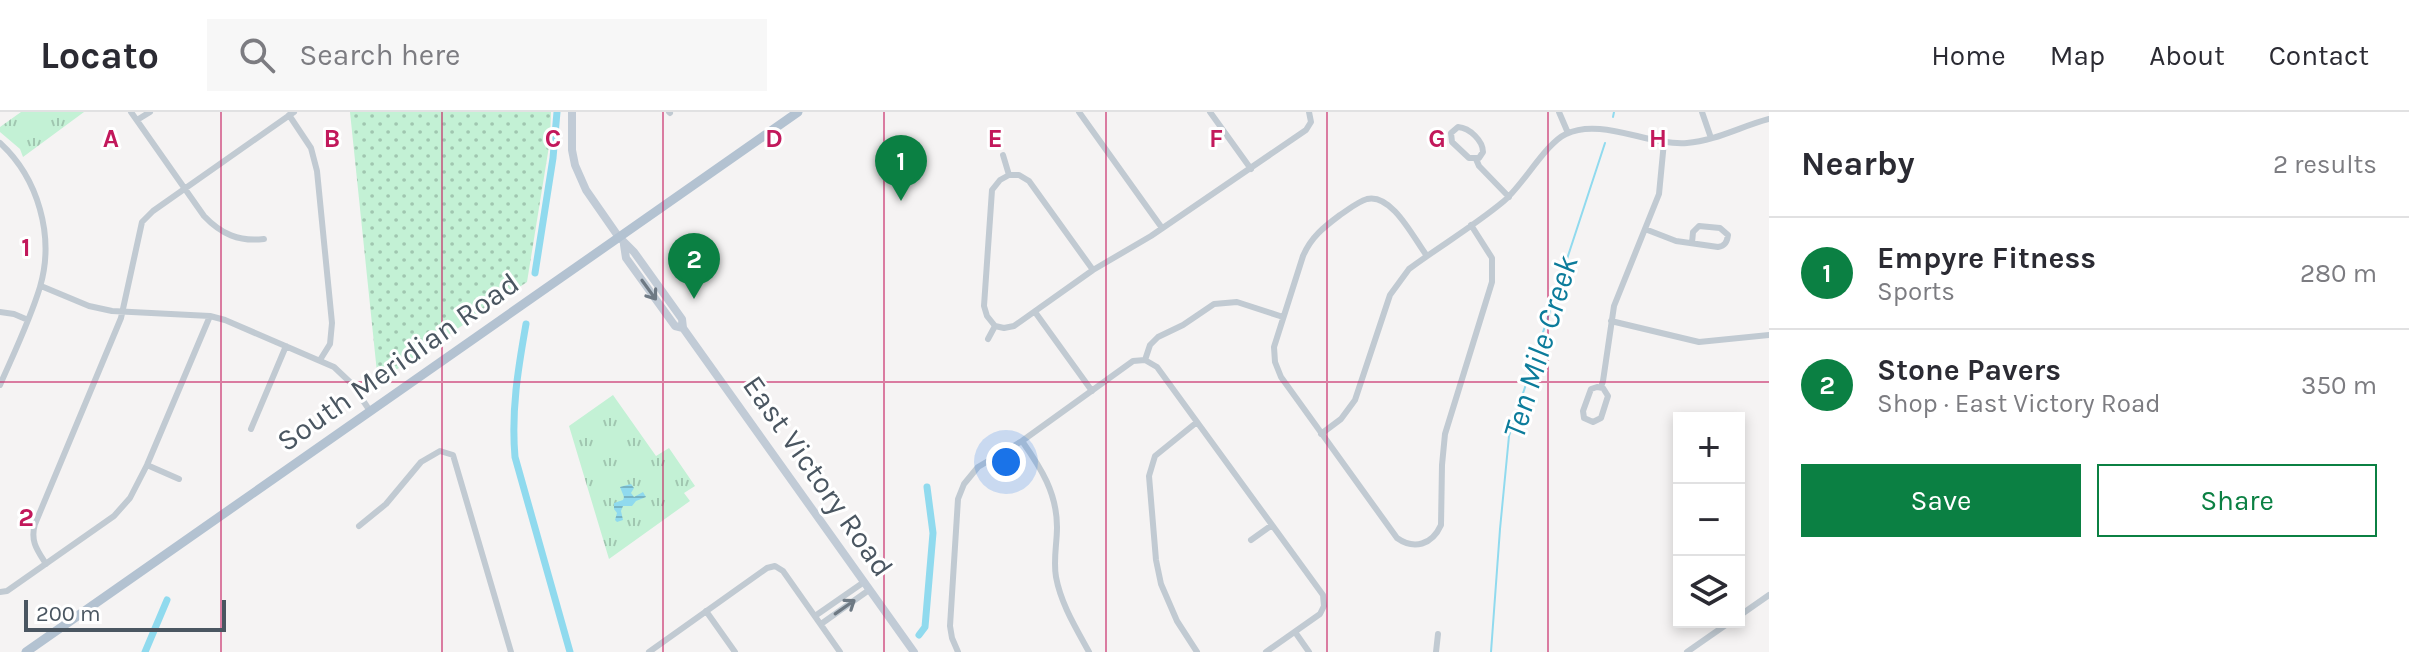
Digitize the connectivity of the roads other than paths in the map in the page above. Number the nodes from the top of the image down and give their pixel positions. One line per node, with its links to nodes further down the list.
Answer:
1 (131, 112): 12 (street)
2 (150, 112): 12 (street)
3 (572, 112): 27 (main road, East Victory Road)
4 (798, 112): 27 (main road, South Meridian Road)
5 (1079, 112): 24 (street)
6 (1210, 112): 19 (street)
7 (1309, 112): 19 (street)
8 (1559, 112): 13 (street)
9 (1702, 112): 14 (street)
10 (291, 114): 21 (street); 43 (street)
11 (1769, 119): 14 (street)
12 (137, 120): 21 (street)
13 (1568, 133): 15 (street); 22 (street)
14 (1711, 138): 15 (street)
15 (1664, 142): 25 (street)
16 (0, 143): 31 (street)
17 (1003, 155): 20 (street)
18 (1476, 159): 18 (street); 22 (street)
19 (1251, 169): 24 (street)
20 (1009, 175): 30 (street); 39 (street)
21 (185, 189): 26 (street); 32 (street)
22 (1509, 197): 23 (street)
23 (1471, 225): 29 (street); 51 (street)
24 (1162, 228): 30 (street)
25 (1645, 229): 28 (street); 38 (street)
26 (264, 239)
27 (621, 240): 48 (main road, South Meridian Road); 59 (main road, East Victory Road)
28 (1692, 243): 28 (street)
29 (1427, 256): 36 (street); 51 (street)
30 (1093, 270): 34 (street)
31 (41, 286): 32 (street); 37 (street)
32 (123, 311): 35 (street); 58 (street)
33 (0, 312): 37 (street)
34 (1035, 312): 39 (street); 47 (street)
35 (210, 316): 42 (street); 53 (street)
36 (1283, 317): 44 (street); 51 (street)
37 (28, 320): 45 (street)
38 (1611, 321): 40 (street); 46 (street)
39 (995, 326): 41 (street)
40 (1769, 335)
41 (988, 339)
42 (286, 346): 43 (street); 50 (street)
43 (320, 360): 48 (street)
44 (1145, 360): 47 (street); 49 (street)
45 (0, 385)
46 (1601, 387): 46 (street)
47 (1092, 391): 52 (street)
48 (370, 411): 69 (main road, South Meridian Road)
49 (1197, 422): 55 (street); 77 (street)
50 (251, 429)
51 (1321, 434)
52 (1022, 441): 75 (street); 76 (street)
53 (147, 465): 54 (street); 58 (street)
54 (179, 479)
55 (1272, 525): 57 (street); 67 (street)
56 (359, 526): 70 (street)
57 (1251, 540)
58 (46, 564): 60 (street)
59 (866, 586): 64 (street); 65 (street, one-way to 59); 74 (main road, East Victory Road)
60 (0, 592)
61 (1769, 595): 63 (street)
62 (706, 611): 64 (street); 71 (street); 72 (street)
63 (1745, 612)
64 (815, 616): 65 (street)
65 (821, 624): 73 (street)
66 (1721, 628): 81 (street)
67 (1295, 632): 78 (street); 79 (street)
68 (1438, 634): 80 (street)
69 (26, 652)
70 (511, 652)
71 (649, 652)
72 (735, 652)
73 (840, 652)
74 (914, 652)
75 (958, 652)
76 (1089, 652)
77 (1197, 652)
78 (1266, 652)
79 (1309, 652)
80 (1436, 652)
81 (1687, 652)

